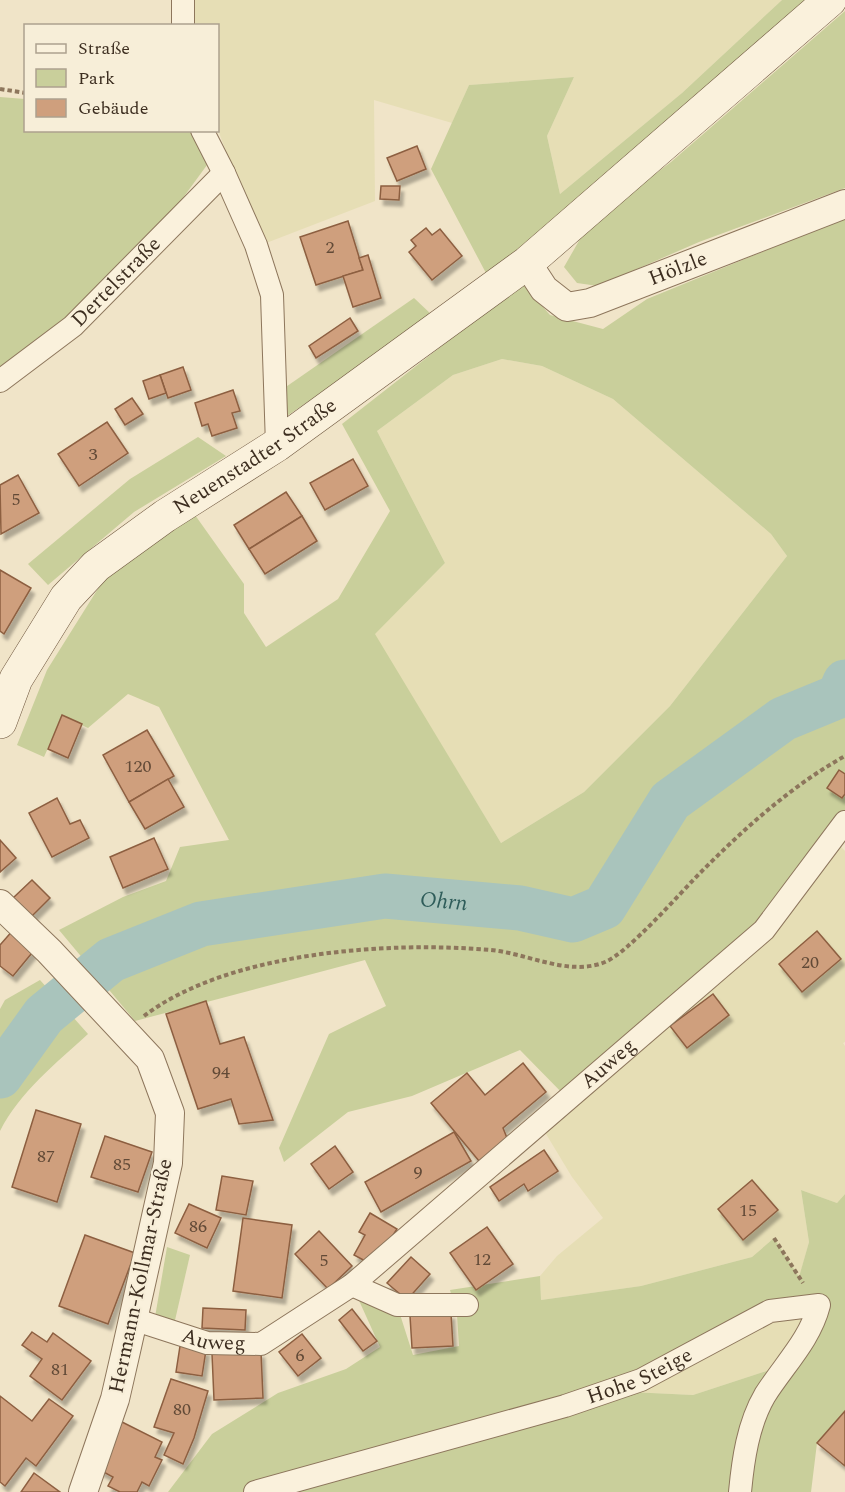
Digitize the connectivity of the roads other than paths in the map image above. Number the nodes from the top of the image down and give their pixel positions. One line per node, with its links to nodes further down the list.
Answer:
1 (183, 0): 3 (street)
2 (830, 0): 7 (main road, Neuenstadter Straße)
3 (183, 24)
4 (202, 132): 5 (street)
5 (224, 173): 8 (street, Dertelstraße); 9 (street)
6 (845, 204): 7 (street, Hölzle)
7 (527, 263): 9 (main road, Neuenstadter Straße)
8 (0, 381)
9 (277, 445): 10 (main road, Neuenstadter Straße)
10 (0, 722)
11 (845, 822): 13 (street, Auweg)
12 (0, 904): 15 (street, Hermann-Kollmar-Straße)
13 (352, 1286): 14 (street); 15 (street, Auweg)
14 (467, 1305)
15 (133, 1319): 16 (street, Hermann-Kollmar-Straße)
16 (83, 1492)
17 (255, 1492): 18 (street, Hohe Steige)
18 (740, 1492)

